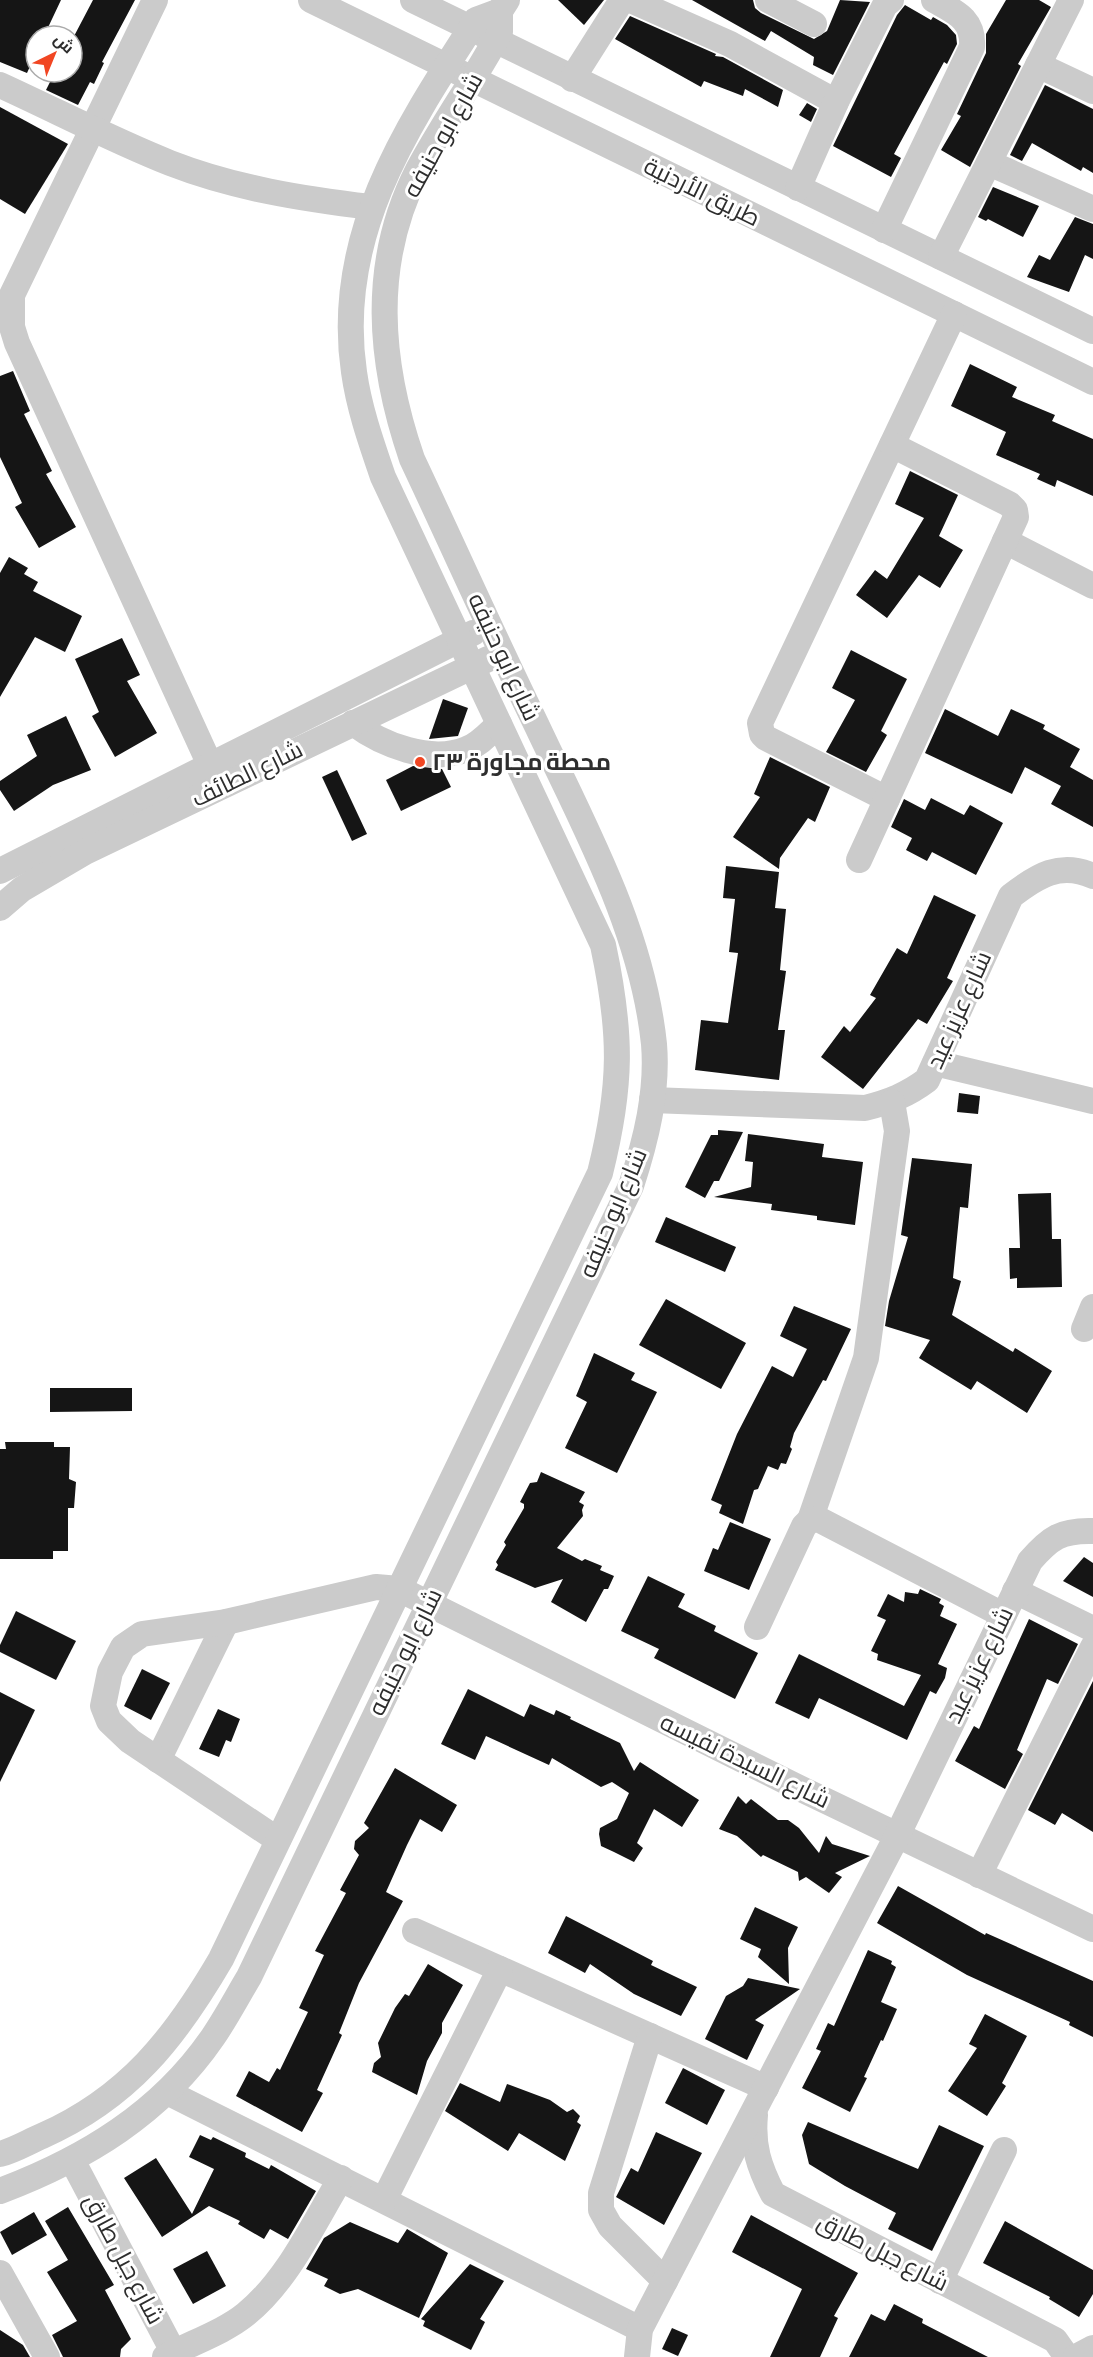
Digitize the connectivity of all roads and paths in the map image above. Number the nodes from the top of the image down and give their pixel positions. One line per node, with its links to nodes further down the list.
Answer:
1 (155, 0): 21 (street)
2 (311, 0): 15 (street, طريق الأردنية)
3 (413, 0): 12 (street, طريق الأردنية)
4 (622, 0): 16 (street)
5 (632, 0): 20 (street)
6 (768, 0): 11 (street)
7 (934, 0): 26 (street)
8 (1071, 0): 14 (street)
9 (884, 2): 20 (street)
10 (503, 5): 12 (street, شارع ابو حنيفه); 13 (street, شارع ابو حنيفه)
11 (814, 24)
12 (471, 29): 13 (street, طريق الأردنية); 15 (street, شارع ابو حنيفه)
13 (495, 41): 16 (street, طريق الأردنية); 17 (street, شارع ابو حنيفه)
14 (1038, 65): 19 (street); 22 (street)
15 (447, 68): 17 (street, طريق الأردنية); 24 (street, شارع ابو حنيفه)
16 (572, 79): 23 (street, طريق الأردنية)
17 (472, 80): 28 (street, طريق الأردنية); 34 (street, شارع ابو حنيفه)
18 (0, 85): 21 (street)
19 (1093, 91)
20 (836, 102): 23 (street)
21 (92, 127): 24 (street); 40 (street)
22 (988, 163): 25 (street); 27 (street)
23 (798, 188): 26 (street, طريق الأردنية)
24 (370, 207): 35 (street, شارع ابو حنيفه)
25 (1093, 209)
26 (884, 230): 27 (street, طريق الأردنية)
27 (941, 257): 29 (street, طريق الأردنية)
28 (954, 314): 30 (street, طريق الأردنية); 31 (street)
29 (1093, 331)
30 (1093, 382)
31 (892, 445): 32 (street); 41 (street)
32 (1005, 541): 33 (street); 41 (street)
33 (1093, 586)
34 (489, 625): 35 (street, شارع الطائف); 36 (street, شارع ابو حنيفه)
35 (460, 640): 37 (street, شارع ابو حنيفه); 40 (street, شارع الطائف)
36 (501, 652): 37 (street, شارع الطائف); 47 (street, شارع ابو حنيفه)
37 (472, 666): 38 (street, شارع الطائف); 39 (street, شارع ابو حنيفه)
38 (354, 723): 39 (street); 45 (street, شارع الطائف)
39 (499, 723): 52 (street, شارع ابو حنيفه)
40 (210, 765): 43 (street, شارع الطائف)
41 (887, 799): 42 (street)
42 (859, 860)
43 (0, 872)
44 (1093, 876): 46 (street, شارع عزيز عيد)
45 (0, 908)
46 (935, 1063): 48 (street); 49 (street, شارع عزيز عيد)
47 (652, 1100): 49 (street, شارع عزيز عيد); 54 (street, شارع ابو حنيفه)
48 (1093, 1101)
49 (892, 1102): 50 (street)
50 (810, 1520): 55 (street); 57 (street)
51 (1093, 1531): 53 (street, شارع عزيز عيد)
52 (399, 1590): 54 (street, شارع السيدة نفيسه); 56 (street); 62 (street, شارع ابو حنيفه)
53 (1015, 1591): 55 (street, شارع عزيز عيد); 58 (street)
54 (429, 1604): 61 (street, شارع السيدة نفيسه); 68 (street, شارع ابو حنيفه)
55 (1003, 1615): 61 (street, شارع عزيز عيد)
56 (226, 1622): 60 (street); 60 (street)
57 (757, 1627)
58 (1093, 1629)
59 (1093, 1647): 63 (street)
60 (158, 1760): 62 (street)
61 (897, 1836): 63 (street, شارع السيدة نفيسه); 69 (street, شارع عزيز عيد)
62 (278, 1840): 71 (street, شارع ابو حنيفه)
63 (980, 1875): 64 (street, شارع السيدة نفيسه)
64 (1093, 1929)
65 (415, 1931): 66 (street)
66 (500, 1969): 67 (street); 75 (street)
67 (650, 2036): 69 (street); 77 (street)
68 (167, 2092): 72 (street, شارع ابو حنيفه); 73 (street)
69 (761, 2099): 77 (street, شارع عزيز عيد); 78 (street, شارع جبل طارق)
70 (1004, 2150): 78 (street)
71 (0, 2154)
72 (72, 2160): 74 (street, شارع ابو حنيفه); 81 (street, شارع جبل طارق)
73 (340, 2178): 75 (street); 81 (street)
74 (0, 2191)
75 (384, 2200): 79 (street)
76 (0, 2273): 82 (street)
77 (665, 2281): 79 (street, شارع عزيز عيد)
78 (940, 2281): 84 (street, شارع جبل طارق)
79 (640, 2329): 83 (street)
80 (1093, 2348): 85 (street)
81 (172, 2355)
82 (48, 2357)
83 (637, 2357)
84 (1067, 2357)
85 (1076, 2357)

